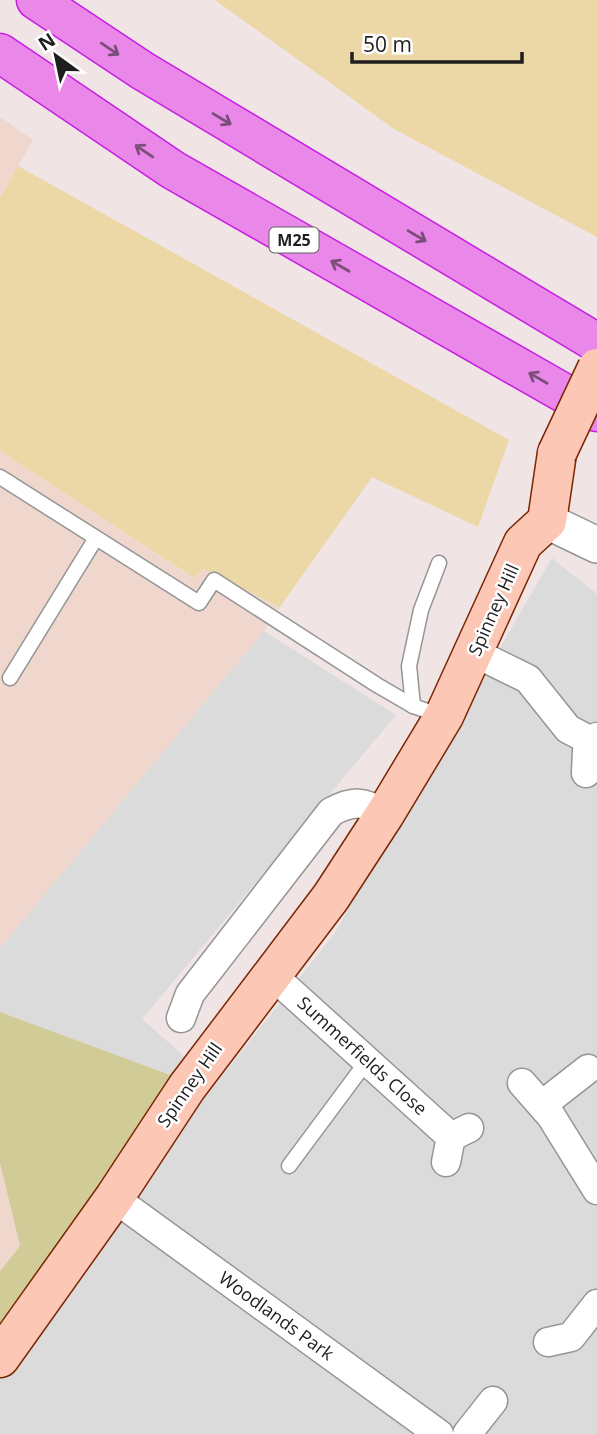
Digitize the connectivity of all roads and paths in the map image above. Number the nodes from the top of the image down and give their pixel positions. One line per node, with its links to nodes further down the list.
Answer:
1 (36, 0): 3 (highway, one-way to 3)
2 (0, 53): 5 (highway, M25, one-way to 2)
3 (597, 343)
4 (597, 368): 7 (main road, bridge)
5 (597, 412)
6 (0, 477): 8 (lane)
7 (547, 521): 9 (street); 11 (main road, Spinney Hill)
8 (96, 538): 12 (lane); 13 (lane)
9 (597, 545)
10 (439, 563): 13 (lane)
11 (475, 653): 13 (main road, Spinney Hill); 14 (street)
12 (10, 678)
13 (428, 711): 16 (main road, Spinney Hill)
14 (595, 740): 15 (street)
15 (586, 773)
16 (385, 814): 17 (main road, Spinney Hill); 18 (street)
17 (272, 975): 19 (street, Summerfields Close); 26 (main road, Spinney Hill)
18 (181, 1018)
19 (368, 1061): 23 (street, Summerfields Close); 24 (lane)
20 (588, 1069): 22 (street)
21 (522, 1083): 22 (street)
22 (542, 1105): 25 (street)
23 (455, 1142)
24 (289, 1166)
25 (597, 1190)
26 (114, 1198): 29 (main road, Spinney Hill); 31 (street, Woodlands Park)
27 (597, 1304): 28 (street)
28 (548, 1342)
29 (0, 1358)
30 (493, 1401): 32 (street)
31 (439, 1434)
32 (467, 1434)

